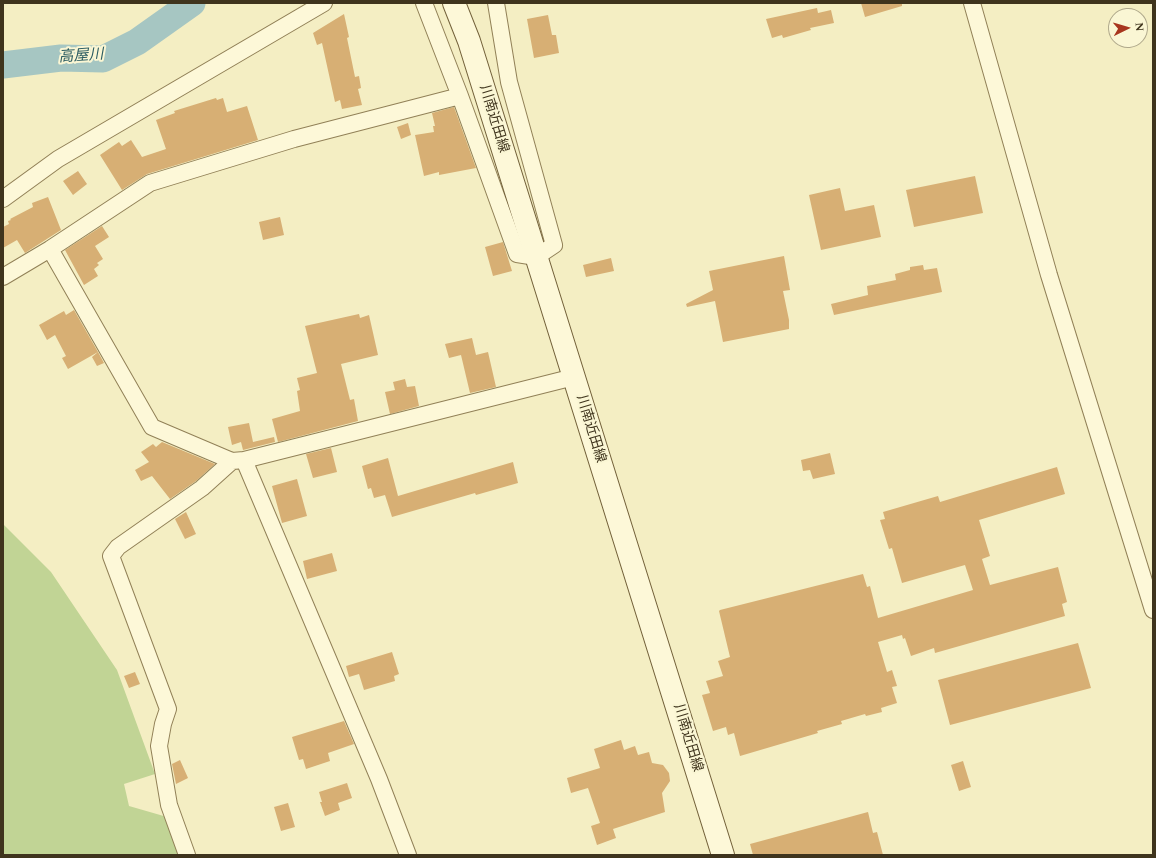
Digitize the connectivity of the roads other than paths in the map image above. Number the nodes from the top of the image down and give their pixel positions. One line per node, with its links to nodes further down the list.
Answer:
1 (324, 3): 7 (street)
2 (424, 3): 6 (street)
3 (454, 3): 9 (main road, 川南近田線)
4 (496, 3): 9 (street)
5 (972, 3): 13 (street)
6 (460, 96): 8 (street); 9 (street)
7 (3, 199)
8 (50, 249): 10 (street); 12 (street)
9 (536, 257): 11 (main road, 川南近田線)
10 (3, 277)
11 (574, 377): 12 (street); 16 (main road, 川南近田線)
12 (238, 460): 14 (street); 15 (street)
13 (1153, 610)
14 (187, 855)
15 (408, 855)
16 (723, 855)

